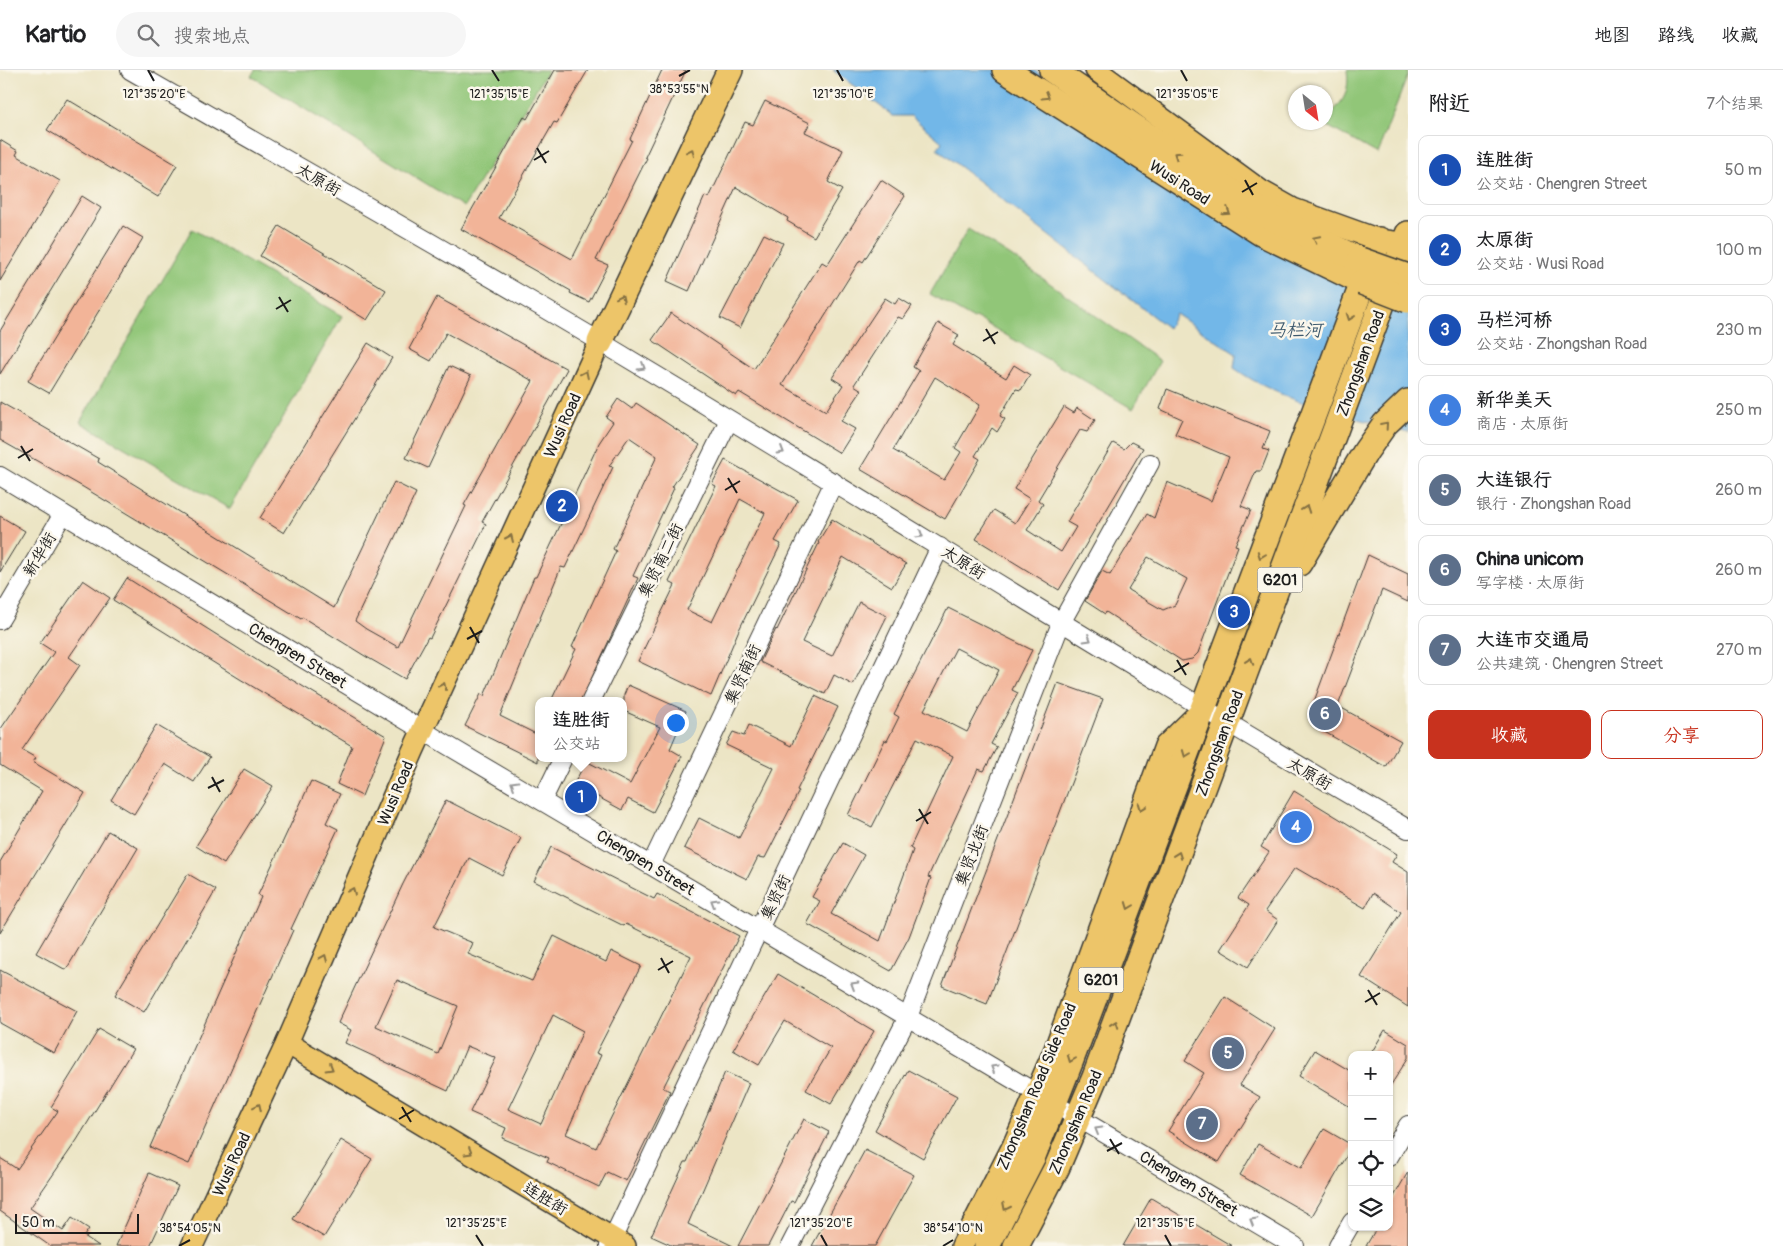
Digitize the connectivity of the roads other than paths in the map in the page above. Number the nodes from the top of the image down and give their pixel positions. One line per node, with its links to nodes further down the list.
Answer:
1 (130, 70): 12 (street, 太原街)
2 (730, 70): 12 (highway, one-way to 2)
3 (1005, 70): 11 (highway, one-way to 11, bridge)
4 (1052, 70): 7 (highway)
5 (1065, 70): 7 (highway)
6 (1096, 70): 8 (main road)
7 (1132, 126): 10 (highway, one-way to 7, bridge)
8 (1379, 240): 9 (main road); 24 (highway, Zhongshan Road / G201, one-way to 24)
9 (1407, 242): 10 (highway, Zhongshan Road / G201)
10 (1399, 279): 22 (highway, Zhongshan Road / G201, one-way to 10)
11 (1408, 300)
12 (600, 342): 14 (street, 太原街, one-way to 14); 26 (main road, Wusi Road, one-way to 12)
13 (1408, 402): 22 (highway, one-way to 13)
14 (729, 420): 17 (street, 太原街, one-way to 17); 23 (street, 集贤南二街)
15 (1150, 463): 21 (street, 集贤北街)
16 (0, 476): 18 (street, Chengren Street)
17 (834, 482): 19 (street, 太原街, one-way to 19); 30 (street, 集贤南街)
18 (63, 514): 20 (street, 新华街); 26 (street, Chengren Street)
19 (940, 547): 21 (street, 太原街); 31 (street, 集贤街)
20 (0, 620)
21 (1061, 623): 24 (street, 太原街, one-way to 24); 32 (street, 集贤北街)
22 (1263, 626): 25 (highway, Zhongshan Road / G201, one-way to 22)
23 (593, 697)
24 (1203, 709): 25 (street, 太原街); 34 (highway, Zhongshan Road / G201, one-way to 34)
25 (1227, 724): 29 (street, 太原街); 35 (highway, Zhongshan Road / G201, one-way to 25)
26 (423, 730): 28 (street, Chengren Street, one-way to 26); 33 (main road, Wusi Road, one-way to 26)
27 (561, 762): 28 (street)
28 (542, 800): 30 (street, Chengren Street)
29 (1408, 829)
30 (651, 865): 31 (street, Chengren Street, one-way to 30)
31 (760, 930): 32 (street, Chengren Street, one-way to 31); 39 (street, 集贤街)
32 (908, 1017): 34 (street, Chengren Street, one-way to 32); 41 (street, 集贤北街)
33 (287, 1043): 39 (main road, 连胜街, one-way to 39); 40 (main road, Wusi Road, one-way to 33)
34 (1044, 1098): 35 (street, Chengren Street); 42 (main road, Zhongshan Road Side Road); 43 (highway, Zhongshan Road / G201, one-way to 43)
35 (1078, 1118): 44 (highway, Zhongshan Road / G201); 45 (street, Chengren Street, one-way to 35)
36 (1408, 1125): 37 (street)
37 (1393, 1150)
38 (1348, 1229): 46 (street)
39 (615, 1244)
40 (192, 1246)
41 (790, 1246)
42 (962, 1246)
43 (986, 1246)
44 (1016, 1246)
45 (1294, 1246)
46 (1338, 1246)

